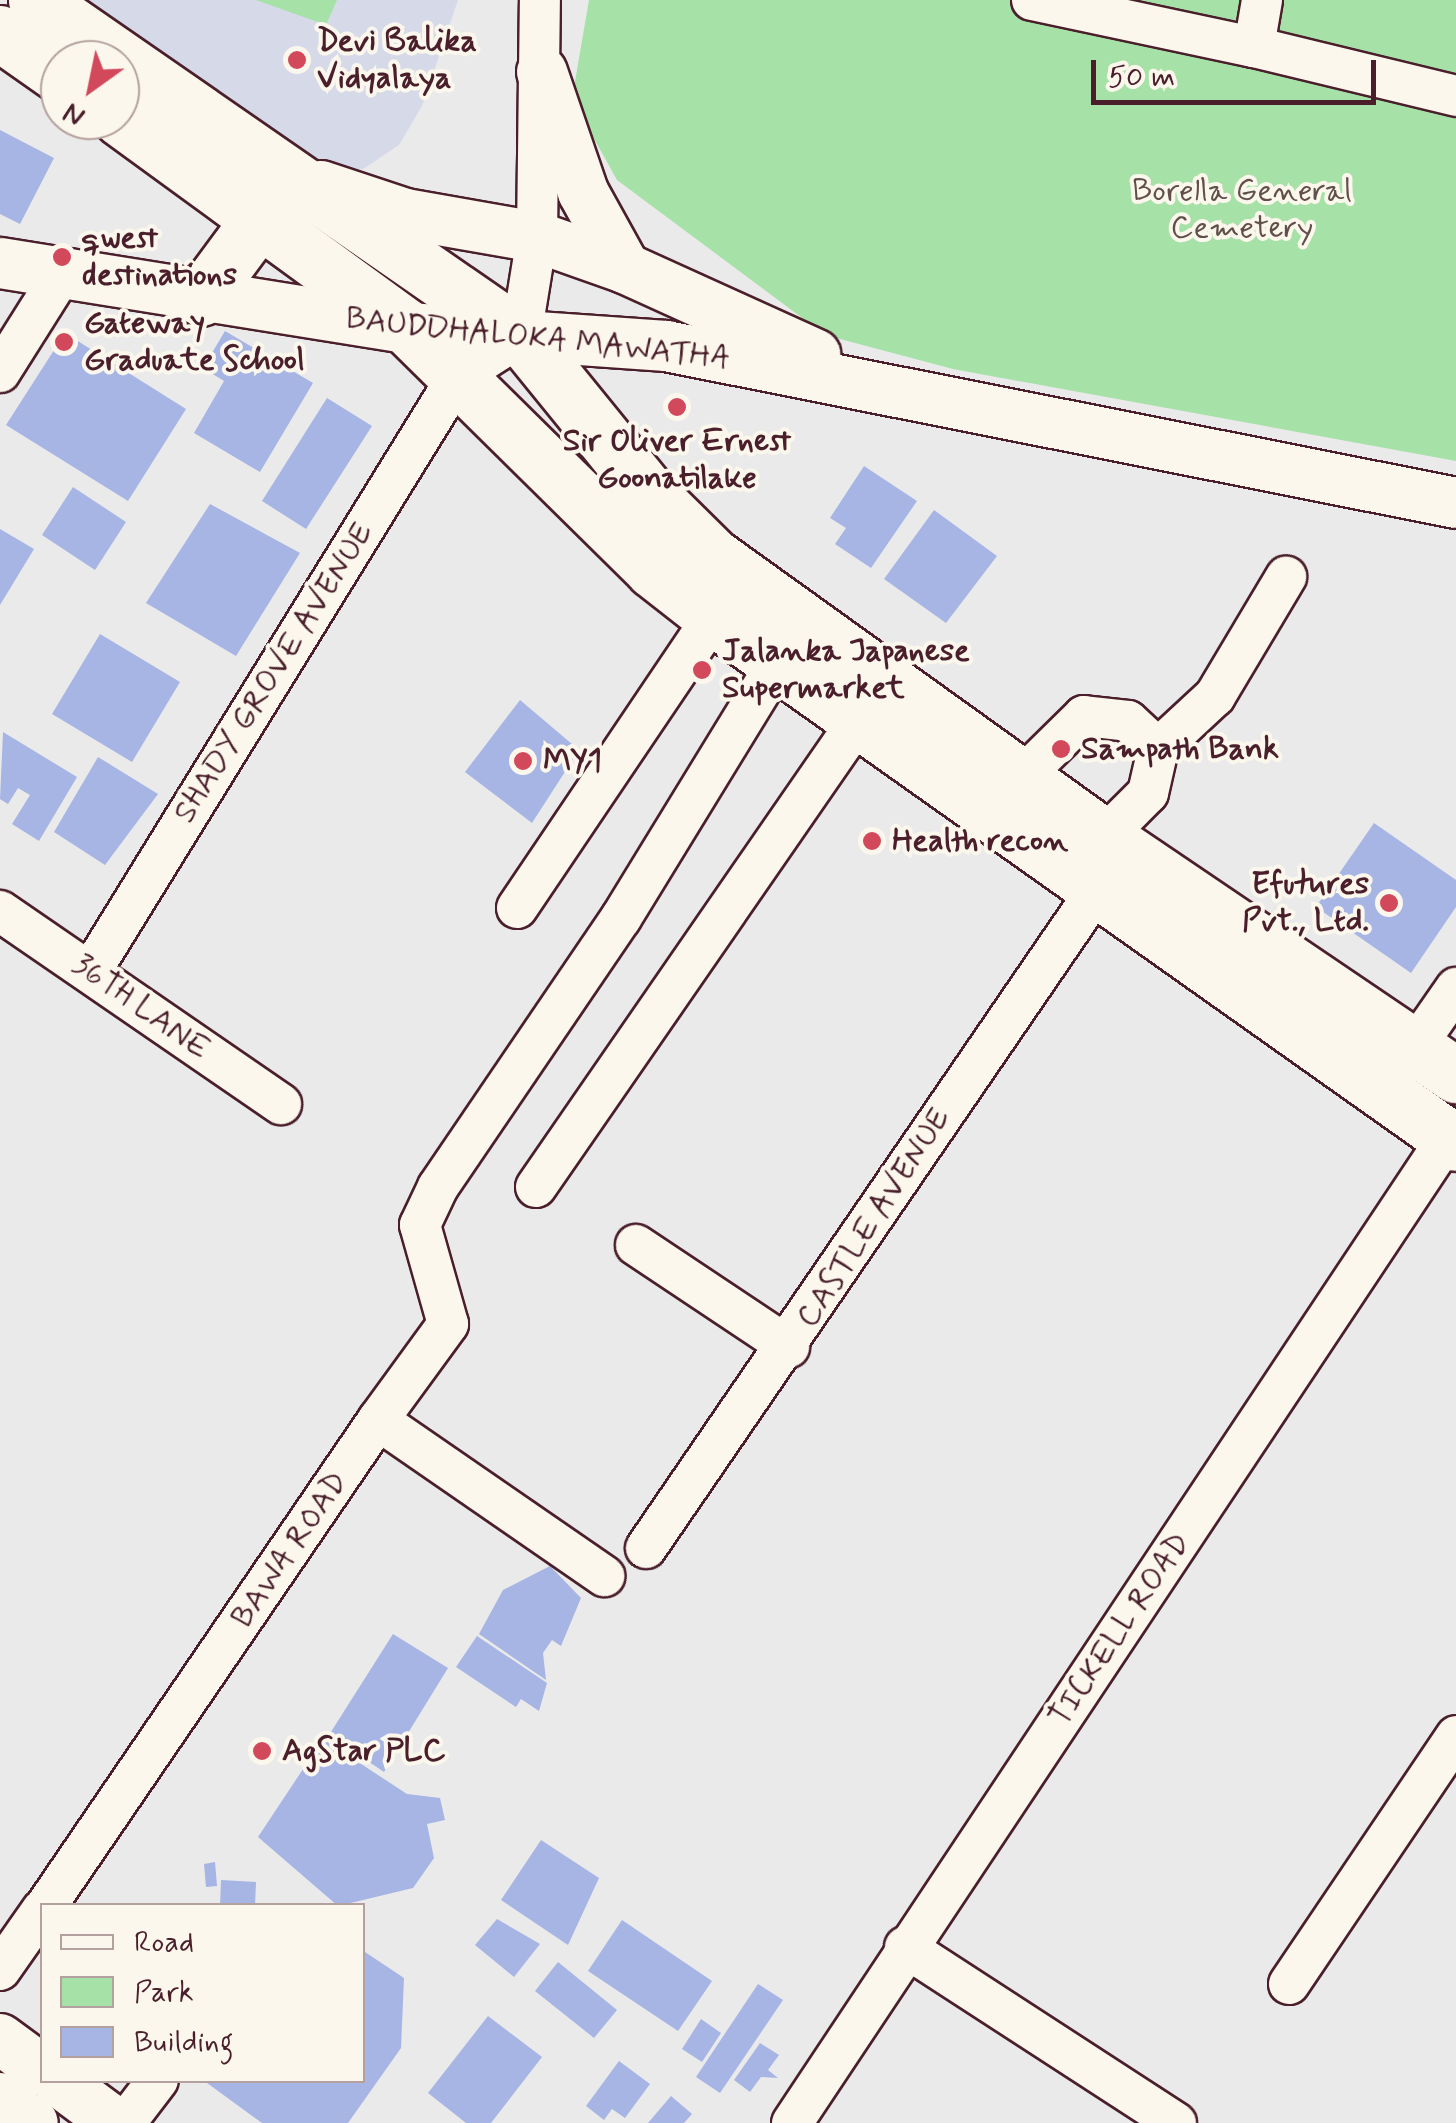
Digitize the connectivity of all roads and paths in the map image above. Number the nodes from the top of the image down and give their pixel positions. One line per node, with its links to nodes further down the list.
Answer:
1 (36, 0): 11 (highway)
2 (540, 0): 8 (street)
3 (1032, 0): 6 (street)
4 (1262, 0): 6 (street)
5 (0, 33): 7 (highway)
6 (1254, 47): 9 (street)
7 (40, 61)
8 (542, 72): 13 (street); 15 (main road)
9 (1456, 96)
10 (140, 133): 12 (highway)
11 (287, 172): 13 (main road, BAUDDHALOKA MAWATHA); 19 (highway)
12 (258, 220): 17 (highway); 18 (highway)
13 (538, 237): 15 (main road, BAUDDHALOKA MAWATHA); 19 (street)
14 (0, 264): 16 (main road, BAUDDHALOKA MAWATHA)
15 (625, 268): 22 (main road, BAUDDHALOKA MAWATHA)
16 (61, 275): 17 (main road, BAUDDHALOKA MAWATHA); 20 (street)
17 (201, 298): 18 (main road, BAUDDHALOKA MAWATHA)
18 (408, 328): 19 (main road, BAUDDHALOKA MAWATHA); 21 (highway)
19 (521, 336): 21 (street); 22 (main road, BAUDDHALOKA MAWATHA); 29 (highway)
20 (0, 372)
21 (458, 376): 25 (highway); 33 (street, SHADY GROVE AVENUE)
22 (898, 391): 23 (main road, BAUDDHALOKA MAWATHA)
23 (1456, 504)
24 (1286, 577): 28 (street)
25 (712, 617): 26 (highway); 31 (street)
26 (777, 663): 27 (highway); 41 (street, BAWA ROAD)
27 (858, 720): 30 (highway); 38 (street)
28 (1158, 749): 29 (street); 30 (street, CASTLE AVENUE)
29 (1022, 778): 30 (highway)
30 (1101, 862): 35 (highway); 37 (highway); 40 (street, CASTLE AVENUE)
31 (517, 908)
32 (0, 912): 33 (street, 36TH LANE)
33 (91, 971): 36 (street, 36TH LANE)
34 (1456, 988): 35 (street)
35 (1436, 1061)
36 (281, 1104)
37 (1452, 1140): 47 (street, TICKELL ROAD)
38 (536, 1188)
39 (636, 1245): 40 (street)
40 (789, 1347): 42 (street, CASTLE AVENUE)
41 (378, 1420): 43 (street); 45 (street, BAWA ROAD)
42 (646, 1548)
43 (604, 1576)
44 (1456, 1736): 49 (street)
45 (47, 1903)
46 (40, 1914): 48 (street, BAWA ROAD)
47 (905, 1947): 54 (street, TICKELL ROAD); 57 (street)
48 (0, 1970)
49 (1290, 1984)
50 (0, 2038): 53 (main road)
51 (61, 2083): 55 (main road)
52 (156, 2083): 56 (street)
53 (17, 2104)
54 (802, 2120)
55 (115, 2123)
56 (126, 2123)
57 (1176, 2123)

